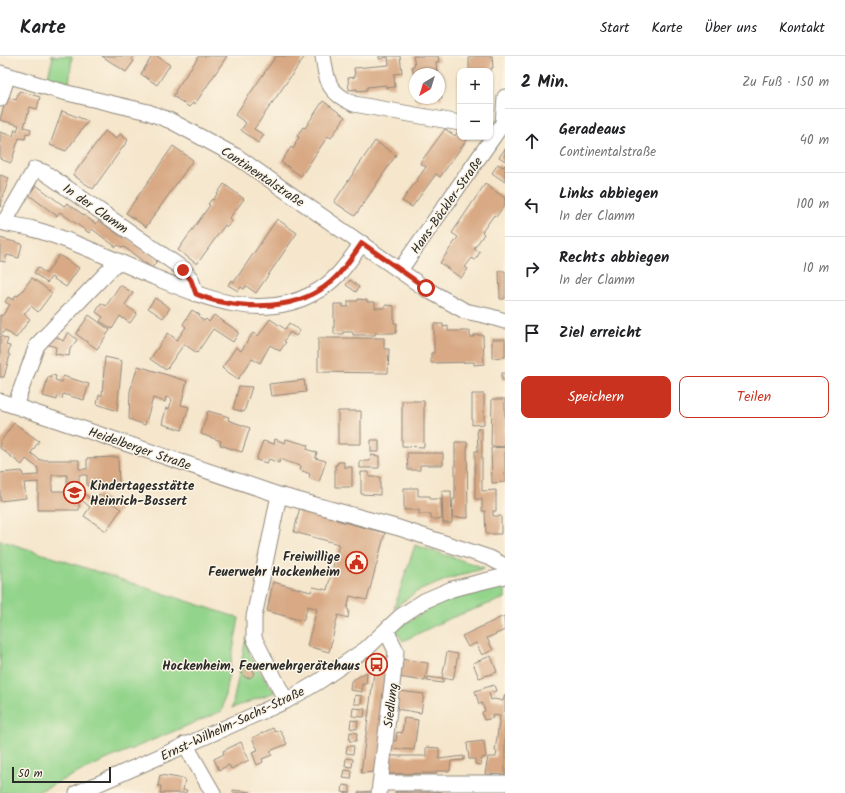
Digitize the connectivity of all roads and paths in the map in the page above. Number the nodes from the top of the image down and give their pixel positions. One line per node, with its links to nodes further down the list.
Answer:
1 (323, 56): 5 (street)
2 (4, 74): 4 (street); 8 (street, Continentalstraße)
3 (505, 97): 6 (street, Hans-Böckler-Straße)
4 (0, 99)
5 (457, 122)
6 (497, 123): 10 (street, Hans-Böckler-Straße)
7 (2, 223): 9 (street, In der Clamm); 11 (street, In der Clamm)
8 (362, 243): 10 (street, Continentalstraße); 11 (street, In der Clamm)
9 (118, 261): 11 (street, In der Clamm); 14 (street)
10 (400, 270): 12 (street, Continentalstraße)
11 (196, 294)
12 (505, 321)
13 (0, 401): 14 (street, Heidelberger Straße)
14 (15, 406): 15 (street, Heidelberger Straße)
15 (279, 495): 16 (street, Heidelberger Straße); 19 (street)
16 (505, 566)
17 (505, 576): 18 (street, Ernst-Wilhelm-Sachs-Straße)
18 (386, 630): 19 (street, Ernst-Wilhelm-Sachs-Straße); 22 (street, Siedlung)
19 (286, 701): 20 (street, Ernst-Wilhelm-Sachs-Straße)
20 (185, 744): 23 (street, Ernst-Wilhelm-Sachs-Straße); 24 (street)
21 (505, 783): 22 (street, Siedlung)
22 (380, 788)
23 (77, 793)
24 (213, 793)

